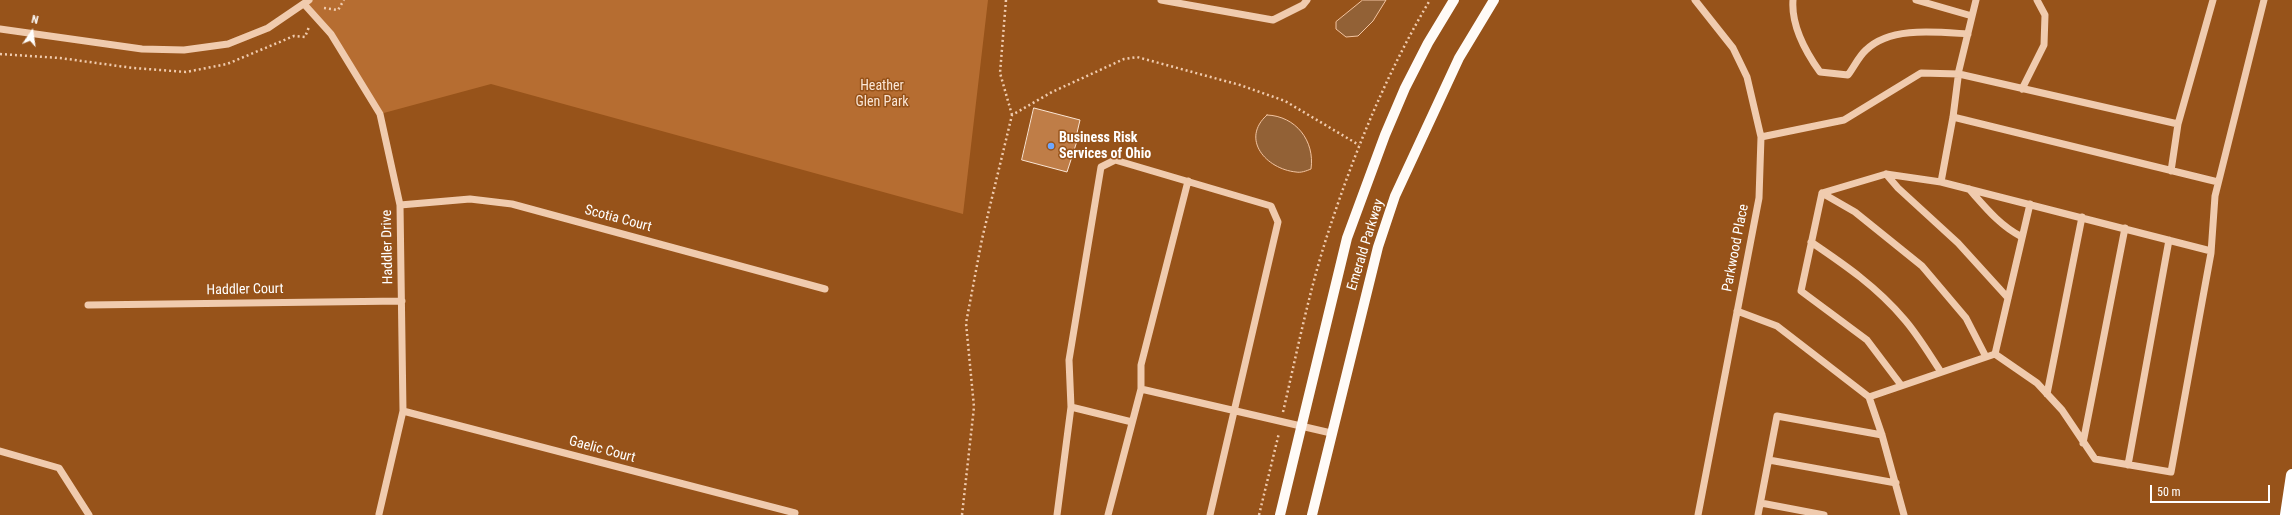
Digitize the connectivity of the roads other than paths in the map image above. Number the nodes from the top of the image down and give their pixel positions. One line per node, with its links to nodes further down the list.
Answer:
1 (1161, 0): 2 (street)
2 (1308, 0)
3 (1454, 0): 52 (main road, Emerald Parkway)
4 (1494, 0): 53 (main road, Emerald Parkway)
5 (1695, 0): 20 (street, Parkwood Place)
6 (1793, 0): 15 (street)
7 (1916, 0): 13 (street)
8 (1976, 0): 13 (street)
9 (2037, 0): 17 (street)
10 (2213, 0): 19 (street)
11 (2264, 0): 25 (street)
12 (307, 2): 14 (street); 29 (street, Haddler Drive)
13 (1972, 16): 15 (street)
14 (0, 29)
15 (1968, 34): 16 (street)
16 (1959, 74): 17 (street); 18 (street); 20 (street)
17 (2022, 89): 19 (street)
18 (1953, 117): 21 (street); 24 (street)
19 (2178, 124): 21 (street)
20 (1761, 137): 40 (street, Parkwood Place)
21 (2171, 171): 25 (street)
22 (1886, 174): 24 (street); 27 (street); 37 (street)
23 (1188, 181): 45 (street); 48 (street); 50 (street)
24 (1941, 182): 26 (street)
25 (2218, 182): 35 (street)
26 (1969, 189): 28 (street); 32 (street)
27 (1822, 193): 34 (street); 42 (street)
28 (2030, 204): 30 (street); 32 (street)
29 (400, 205): 36 (street, Scotia Court); 38 (street, Haddler Drive)
30 (2082, 217): 31 (street); 46 (street)
31 (2125, 228): 33 (street); 55 (street)
32 (2022, 237): 37 (street)
33 (2169, 240): 35 (street); 58 (street)
34 (1811, 242): 43 (street); 44 (street)
35 (2211, 251): 58 (street)
36 (825, 289)
37 (2008, 298): 41 (street)
38 (402, 301): 39 (street, Haddler Court); 49 (street, Haddler Drive)
39 (88, 305)
40 (1737, 311): 47 (street); 71 (street, Parkwood Place)
41 (1994, 354): 42 (street); 46 (street)
42 (1986, 357): 43 (street)
43 (1941, 372): 44 (street)
44 (1901, 386): 47 (street)
45 (1141, 389): 50 (street); 51 (street)
46 (2047, 394): 55 (street)
47 (1869, 397): 54 (street)
48 (1071, 407): 51 (street); 66 (street)
49 (403, 411): 63 (street, Gaelic Court); 64 (street, Haddler Drive)
50 (1234, 412): 52 (street); 68 (street)
51 (1132, 422): 67 (street)
52 (1300, 426): 53 (street); 69 (main road, Emerald Parkway)
53 (1331, 433): 70 (main road, Emerald Parkway)
54 (1882, 435): 57 (street); 60 (street)
55 (2083, 443): 58 (street)
56 (0, 451): 65 (street)
57 (1769, 460): 60 (street); 62 (street)
58 (2128, 465)
59 (2292, 476): 75 (highway)
60 (1896, 483): 74 (street)
61 (2292, 492): 75 (highway)
62 (1761, 503): 72 (street); 73 (street)
63 (795, 513)
64 (379, 514)
65 (89, 515)
66 (1057, 515)
67 (1108, 515)
68 (1210, 515)
69 (1280, 515)
70 (1312, 515)
71 (1698, 515)
72 (1758, 515)
73 (1824, 515)
74 (1904, 515)
75 (2286, 515)

